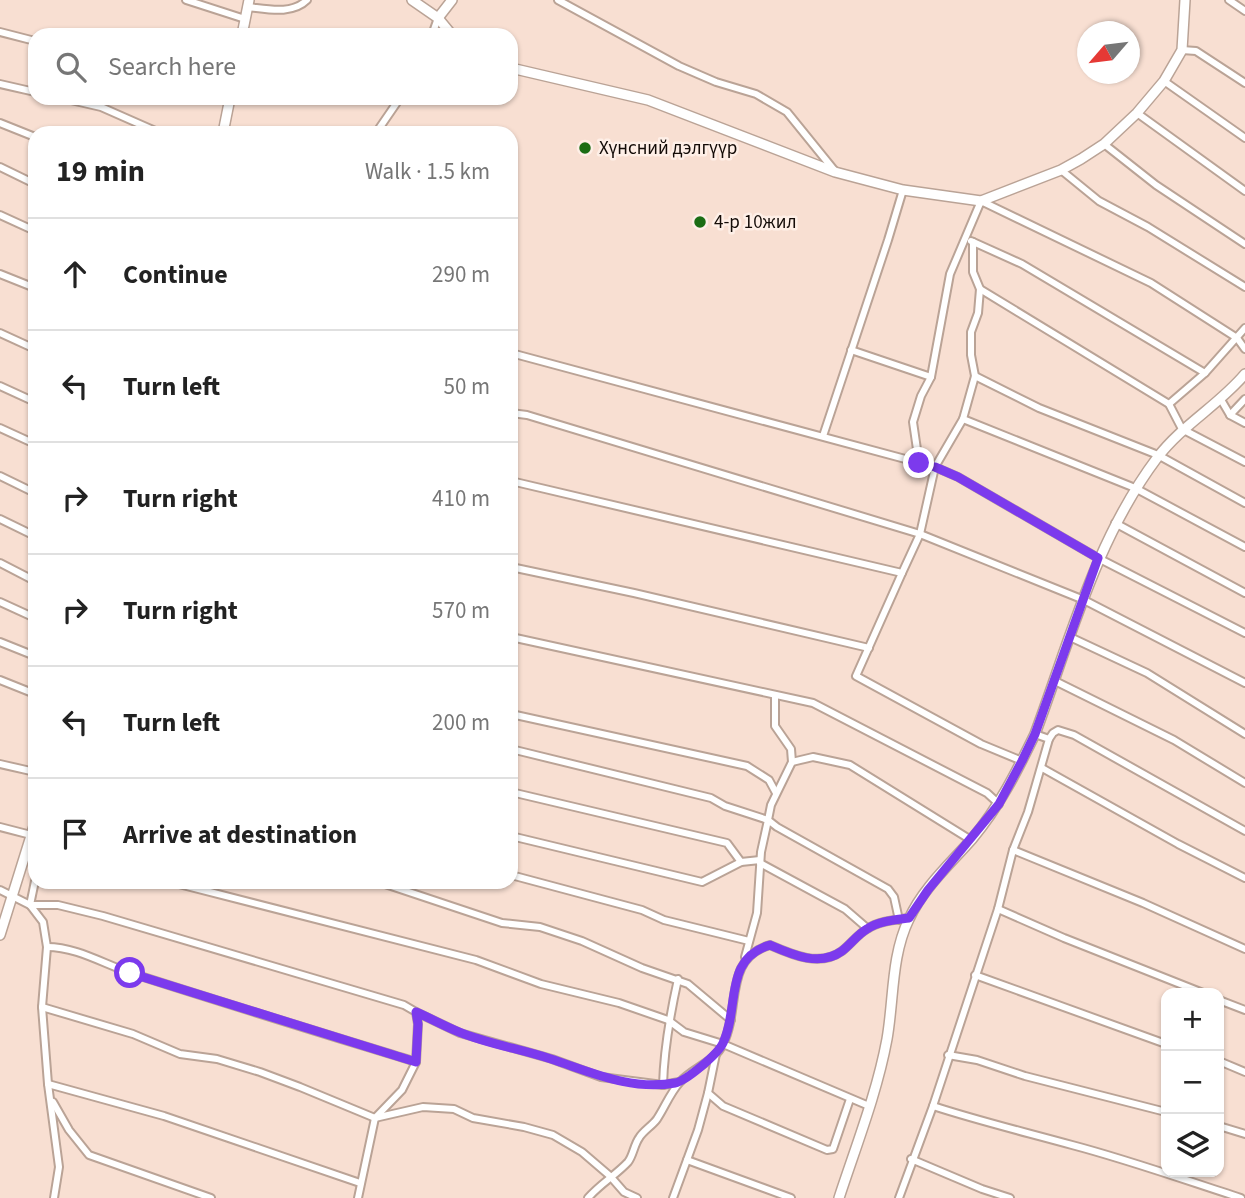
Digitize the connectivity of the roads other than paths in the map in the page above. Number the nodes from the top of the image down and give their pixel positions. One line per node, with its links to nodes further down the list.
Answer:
1 (186, 0): 11 (street)
2 (307, 0): 8 (street)
3 (412, 0): 10 (street)
4 (452, 0): 10 (street)
5 (558, 0): 36 (street)
6 (1185, 0): 17 (street)
7 (1229, 0): 9 (street)
8 (248, 3): 11 (street)
9 (1245, 11)
10 (438, 18): 13 (street); 14 (street)
11 (246, 19): 12 (street)
12 (244, 28)
13 (434, 28)
14 (446, 28)
15 (0, 32): 16 (street)
16 (28, 39)
17 (1182, 50): 19 (street); 20 (street)
18 (518, 70): 36 (street)
19 (1164, 81): 26 (street); 32 (street)
20 (1245, 83)
21 (0, 84): 22 (street)
22 (28, 90)
23 (92, 105): 28 (street)
24 (229, 105): 29 (street)
25 (395, 105): 30 (street)
26 (1137, 113): 33 (street); 39 (street)
27 (0, 122): 31 (street)
28 (144, 126)
29 (224, 126)
30 (381, 126)
31 (28, 134)
32 (1245, 138)
33 (1104, 144): 35 (street); 44 (street)
34 (0, 167): 37 (street)
35 (1060, 170): 40 (street); 47 (street)
36 (835, 172): 38 (street)
37 (28, 181)
38 (903, 190): 40 (street); 54 (street)
39 (1245, 191)
40 (981, 201): 43 (street); 51 (street)
41 (0, 215): 42 (street)
42 (28, 228)
43 (969, 240): 48 (street); 56 (street); 59 (street)
44 (1245, 244)
45 (0, 274): 46 (street)
46 (28, 285)
47 (1245, 286)
48 (980, 289): 58 (street); 64 (street)
49 (1245, 328): 51 (street)
50 (0, 333): 52 (street)
51 (1237, 338): 53 (street); 56 (street)
52 (28, 346)
53 (1245, 349)
54 (852, 350): 59 (street); 71 (street)
55 (518, 355): 71 (street)
56 (1205, 373): 64 (street)
57 (1245, 374): 61 (street)
58 (975, 376): 67 (street); 73 (street)
59 (931, 377): 75 (street)
60 (0, 386): 62 (street)
61 (1219, 397): 66 (street); 70 (street)
62 (28, 399)
63 (1245, 399): 66 (street)
64 (1170, 404): 70 (street)
65 (518, 414): 85 (street)
66 (1230, 415): 68 (street)
67 (963, 419): 76 (street); 79 (street)
68 (1245, 423)
69 (0, 428): 72 (street)
70 (1182, 429): 73 (street); 74 (street)
71 (823, 436): 75 (street)
72 (28, 441)
73 (1158, 456): 79 (street); 81 (street)
74 (1245, 462)
75 (919, 463): 76 (street)
76 (935, 467): 85 (street); 87 (street)
77 (0, 476): 80 (street)
78 (518, 483): 90 (street)
79 (1135, 488): 83 (street); 86 (street)
80 (28, 490)
81 (1245, 503)
82 (0, 519): 84 (street)
83 (1115, 523): 87 (street); 92 (street)
84 (28, 533)
85 (920, 534): 90 (street); 93 (street)
86 (1245, 547)
87 (1098, 558): 93 (street); 96 (street)
88 (0, 563): 91 (street)
89 (518, 568): 100 (street)
90 (902, 573): 100 (street)
91 (28, 577)
92 (1245, 593)
93 (1084, 600): 97 (street); 104 (street)
94 (0, 602): 95 (street)
95 (28, 615)
96 (1245, 634)
97 (1070, 637): 103 (street); 109 (street)
98 (518, 639): 106 (street)
99 (0, 642): 101 (street)
100 (869, 648): 112 (street)
101 (28, 653)
102 (0, 680): 105 (street)
103 (1055, 681): 108 (street); 117 (street)
104 (1245, 683)
105 (28, 691)
106 (775, 695): 113 (street); 120 (street)
107 (518, 716): 118 (street)
108 (1035, 734): 110 (street); 112 (street)
109 (1245, 734)
110 (1049, 739): 115 (street); 123 (street)
111 (518, 752): 121 (street)
112 (1022, 761): 120 (street)
113 (792, 762): 118 (street); 126 (street)
114 (0, 764): 116 (street)
115 (1042, 768): 127 (street); 132 (street)
116 (28, 770)
117 (1245, 783)
118 (776, 793): 121 (street)
119 (518, 794): 130 (street)
120 (999, 804): 126 (street)
121 (768, 820): 129 (street); 140 (street)
122 (0, 827): 125 (street)
123 (1245, 831)
124 (518, 837): 130 (street)
125 (28, 839)
126 (971, 840): 140 (street)
127 (1013, 850): 139 (street); 145 (street)
128 (28, 852): 137 (street)
129 (760, 861): 130 (street); 141 (street); 143 (street)
130 (741, 862)
131 (518, 877): 143 (street)
132 (1245, 878)
133 (33, 889): 138 (street)
134 (198, 889): 154 (street)
135 (400, 889): 148 (street)
136 (0, 890): 137 (street)
137 (12, 895): 138 (street); 142 (street)
138 (30, 905): 144 (street); 153 (street)
139 (998, 909): 147 (street); 149 (street)
140 (904, 919): 141 (street); 169 (street)
141 (867, 928): 146 (street)
142 (0, 936)
143 (749, 941): 146 (street)
144 (47, 947): 151 (street); 160 (street)
145 (1245, 950)
146 (744, 959): 155 (street)
147 (975, 975): 156 (street); 159 (street)
148 (678, 979): 154 (street); 155 (street)
149 (1190, 988)
150 (1224, 1002): 152 (street)
151 (42, 1007): 164 (street); 172 (street)
152 (1245, 1010)
153 (416, 1012): 160 (street); 165 (street)
154 (668, 1020): 157 (street); 165 (street)
155 (731, 1020): 157 (street)
156 (1161, 1042)
157 (723, 1044): 158 (street); 168 (street)
158 (716, 1054): 163 (street); 166 (street)
159 (948, 1055): 170 (street); 171 (street)
160 (416, 1062): 172 (street)
161 (1224, 1063): 162 (street)
162 (1245, 1072)
163 (679, 1082): 165 (street); 177 (street)
164 (48, 1084): 167 (street); 178 (street)
165 (663, 1085)
166 (708, 1093): 168 (street); 176 (street)
167 (50, 1097): 180 (street); 181 (street)
168 (850, 1099): 169 (street)
169 (869, 1106): 179 (street)
170 (933, 1106): 175 (street); 189 (street)
171 (1161, 1111)
172 (374, 1118): 177 (street); 178 (street)
173 (1224, 1128): 174 (street)
174 (1245, 1134)
175 (912, 1159): 187 (street); 188 (street)
176 (687, 1160): 185 (street); 186 (street)
177 (610, 1175): 183 (street); 184 (street)
178 (360, 1183): 182 (street)
179 (843, 1197)
180 (54, 1198)
181 (211, 1198)
182 (358, 1198)
183 (588, 1198)
184 (637, 1198)
185 (673, 1198)
186 (791, 1198)
187 (899, 1198)
188 (1010, 1198)
189 (1241, 1198)

